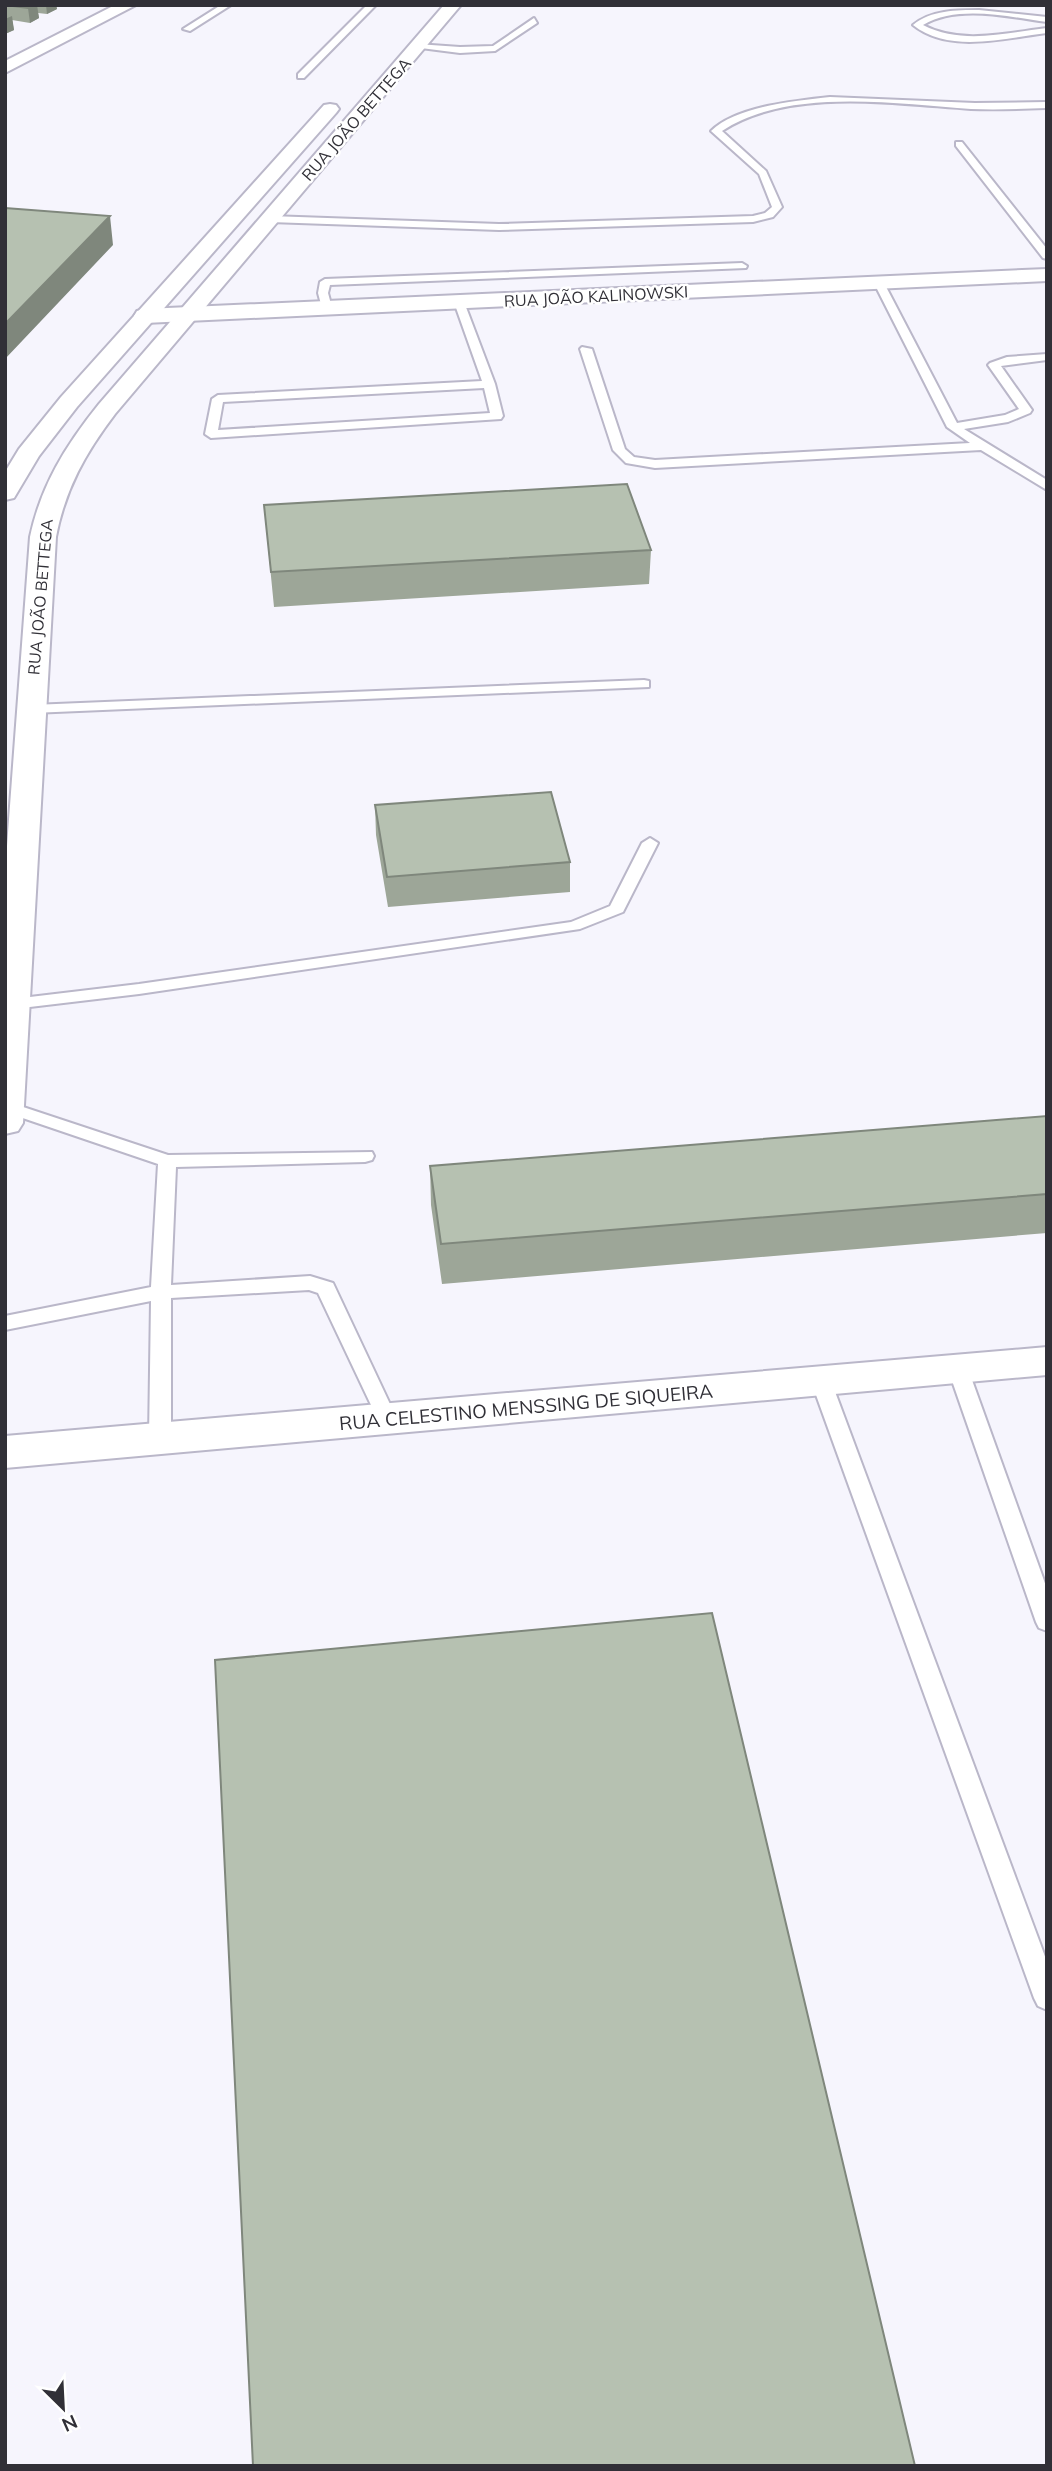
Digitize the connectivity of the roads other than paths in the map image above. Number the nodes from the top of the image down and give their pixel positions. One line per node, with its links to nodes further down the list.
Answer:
1 (128, 5): 10 (main road)
2 (227, 5): 7 (lane)
3 (372, 5): 11 (lane)
4 (453, 5): 9 (main road, RUA JOÃO BETTEGA)
5 (1047, 20): 8 (lane)
6 (534, 21): 9 (lane)
7 (187, 29)
8 (1047, 30)
9 (417, 47): 15 (main road, RUA JOÃO BETTEGA)
10 (5, 68)
11 (301, 76)
12 (342, 95): 25 (main road, RUA JOÃO BETTEGA)
13 (1047, 106): 15 (lane)
14 (959, 144): 16 (lane)
15 (270, 219): 24 (main road, RUA JOÃO BETTEGA)
16 (1047, 256)
17 (330, 266): 20 (lane)
18 (742, 266): 20 (lane)
19 (1047, 275): 21 (main road, RUA JOÃO KALINOWSKI)
20 (325, 282): 23 (lane)
21 (879, 283): 22 (main road, RUA JOÃO KALINOWSKI); 29 (lane)
22 (459, 302): 23 (main road, RUA JOÃO KALINOWSKI); 28 (lane)
23 (327, 308): 24 (main road, RUA JOÃO KALINOWSKI)
24 (188, 314): 25 (main road, RUA JOÃO KALINOWSKI); 34 (main road, RUA JOÃO BETTEGA)
25 (145, 316): 32 (main road, RUA JOÃO BETTEGA)
26 (586, 349): 30 (lane)
27 (1047, 357): 29 (lane)
28 (489, 384): 28 (lane)
29 (953, 427): 30 (lane)
30 (981, 446): 31 (lane)
31 (1047, 486)
32 (5, 493)
33 (644, 684): 34 (lane)
34 (32, 709): 36 (main road, RUA JOÃO BETTEGA)
35 (650, 843): 36 (lane)
36 (13, 1004): 37 (main road, RUA JOÃO BETTEGA)
37 (6, 1114): 39 (lane)
38 (365, 1156): 39 (lane)
39 (167, 1161): 40 (lane)
40 (161, 1292): 41 (lane); 45 (lane); 46 (lane)
41 (5, 1323)
42 (1047, 1361): 43 (main road, RUA CELESTINO MENSSING DE SIQUEIRA)
43 (958, 1369): 44 (main road, RUA CELESTINO MENSSING DE SIQUEIRA); 48 (lane)
44 (821, 1381): 45 (main road, RUA CELESTINO MENSSING DE SIQUEIRA); 49 (lane)
45 (387, 1419): 46 (main road, RUA CELESTINO MENSSING DE SIQUEIRA)
46 (160, 1439): 47 (main road, RUA CELESTINO MENSSING DE SIQUEIRA)
47 (5, 1452)
48 (1047, 1622)
49 (1047, 1998)

